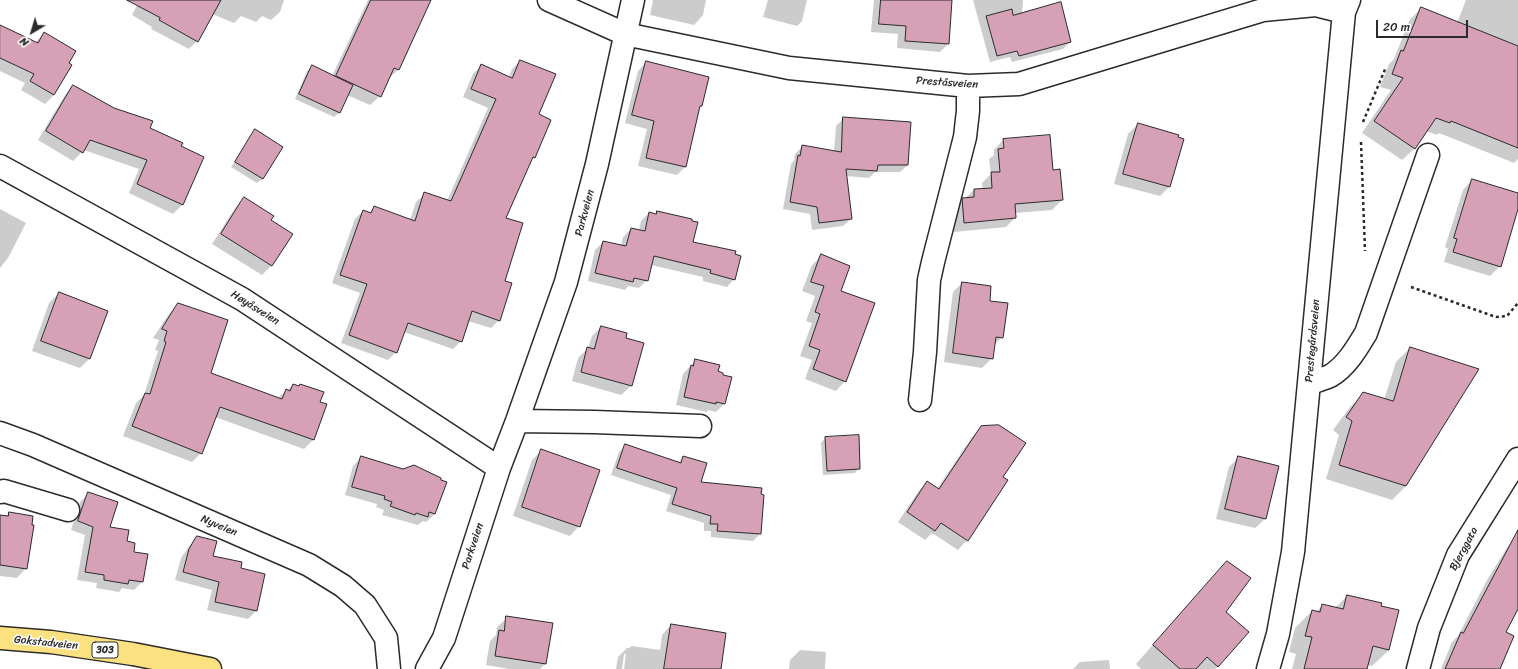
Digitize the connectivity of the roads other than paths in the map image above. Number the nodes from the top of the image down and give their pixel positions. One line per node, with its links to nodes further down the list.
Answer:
1 (549, 0): 4 (street, Preståsveien)
2 (633, 0): 4 (street, Parkveien)
3 (1347, 6): 5 (street, Preståsveien); 8 (street, Prestegårdsveien)
4 (625, 34): 5 (street, Preståsveien); 10 (street, Parkveien)
5 (968, 86): 9 (street)
6 (1428, 155): 8 (street)
7 (0, 166): 14 (street, Høyåsveien)
8 (1309, 384): 21 (street, Prestegårdsveien)
9 (920, 400)
10 (517, 421): 11 (street); 14 (street, Parkveien)
11 (700, 426)
12 (0, 433): 19 (street, Nyveien)
13 (1518, 459): 22 (street, Bjerggata)
14 (499, 468): 20 (street, Parkveien)
15 (0, 492): 16 (street)
16 (68, 510)
17 (0, 638): 18 (main road, Gokstadveien / 303)
18 (210, 669)
19 (389, 669)
20 (427, 669)
21 (1268, 669)
22 (1418, 669)

